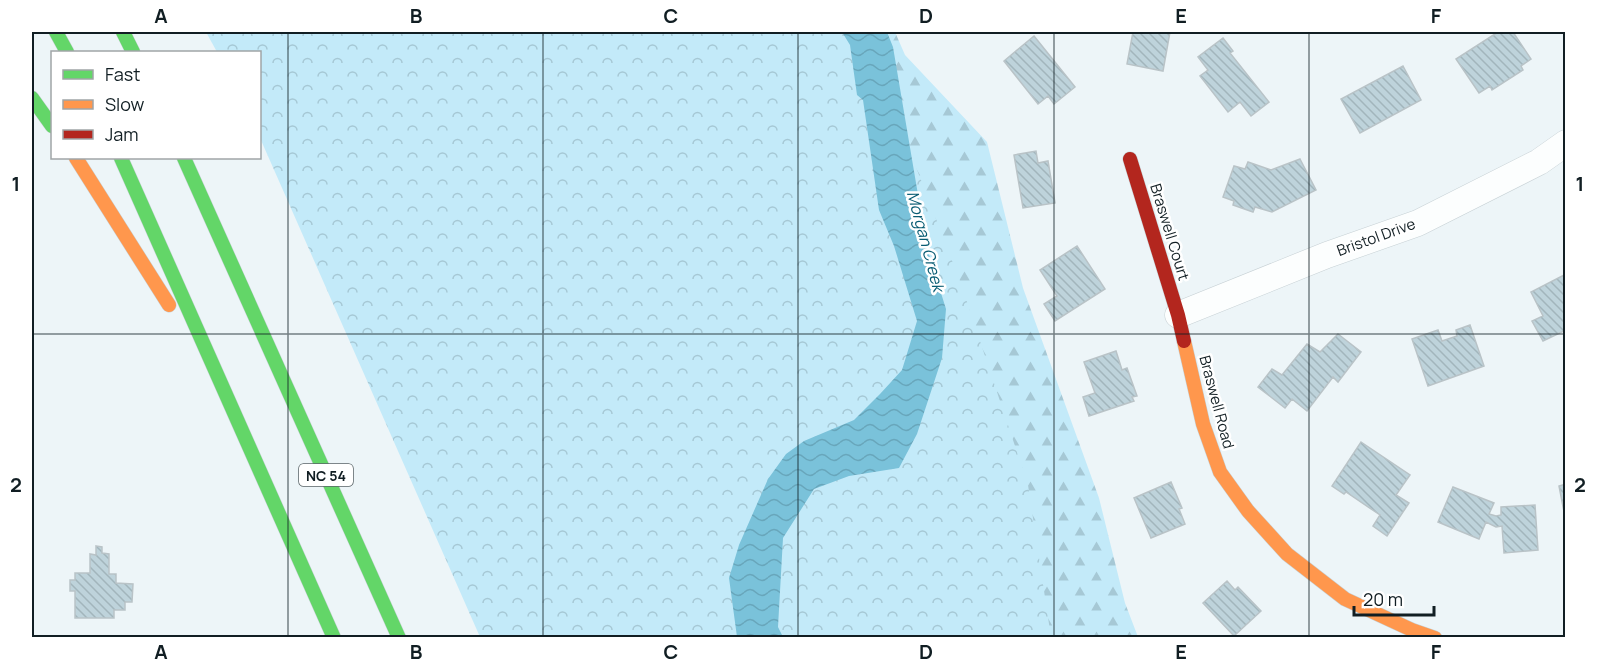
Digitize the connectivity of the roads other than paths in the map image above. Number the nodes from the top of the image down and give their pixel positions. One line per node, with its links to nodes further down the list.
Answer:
1 (56, 32): 3 (main road)
2 (123, 32): 4 (main road)
3 (67, 51)
4 (132, 51)
5 (32, 98): 6 (main road)
6 (51, 125)
7 (1566, 142): 12 (street, Bristol Drive)
8 (77, 159): 13 (main road)
9 (121, 159): 13 (main road)
10 (184, 159): 15 (main road, NC 54)
11 (1130, 159): 12 (main road, Braswell Court)
12 (1178, 315): 16 (main road, Braswell Road)
13 (233, 408): 14 (main road)
14 (334, 638)
15 (399, 638)
16 (1435, 638)

